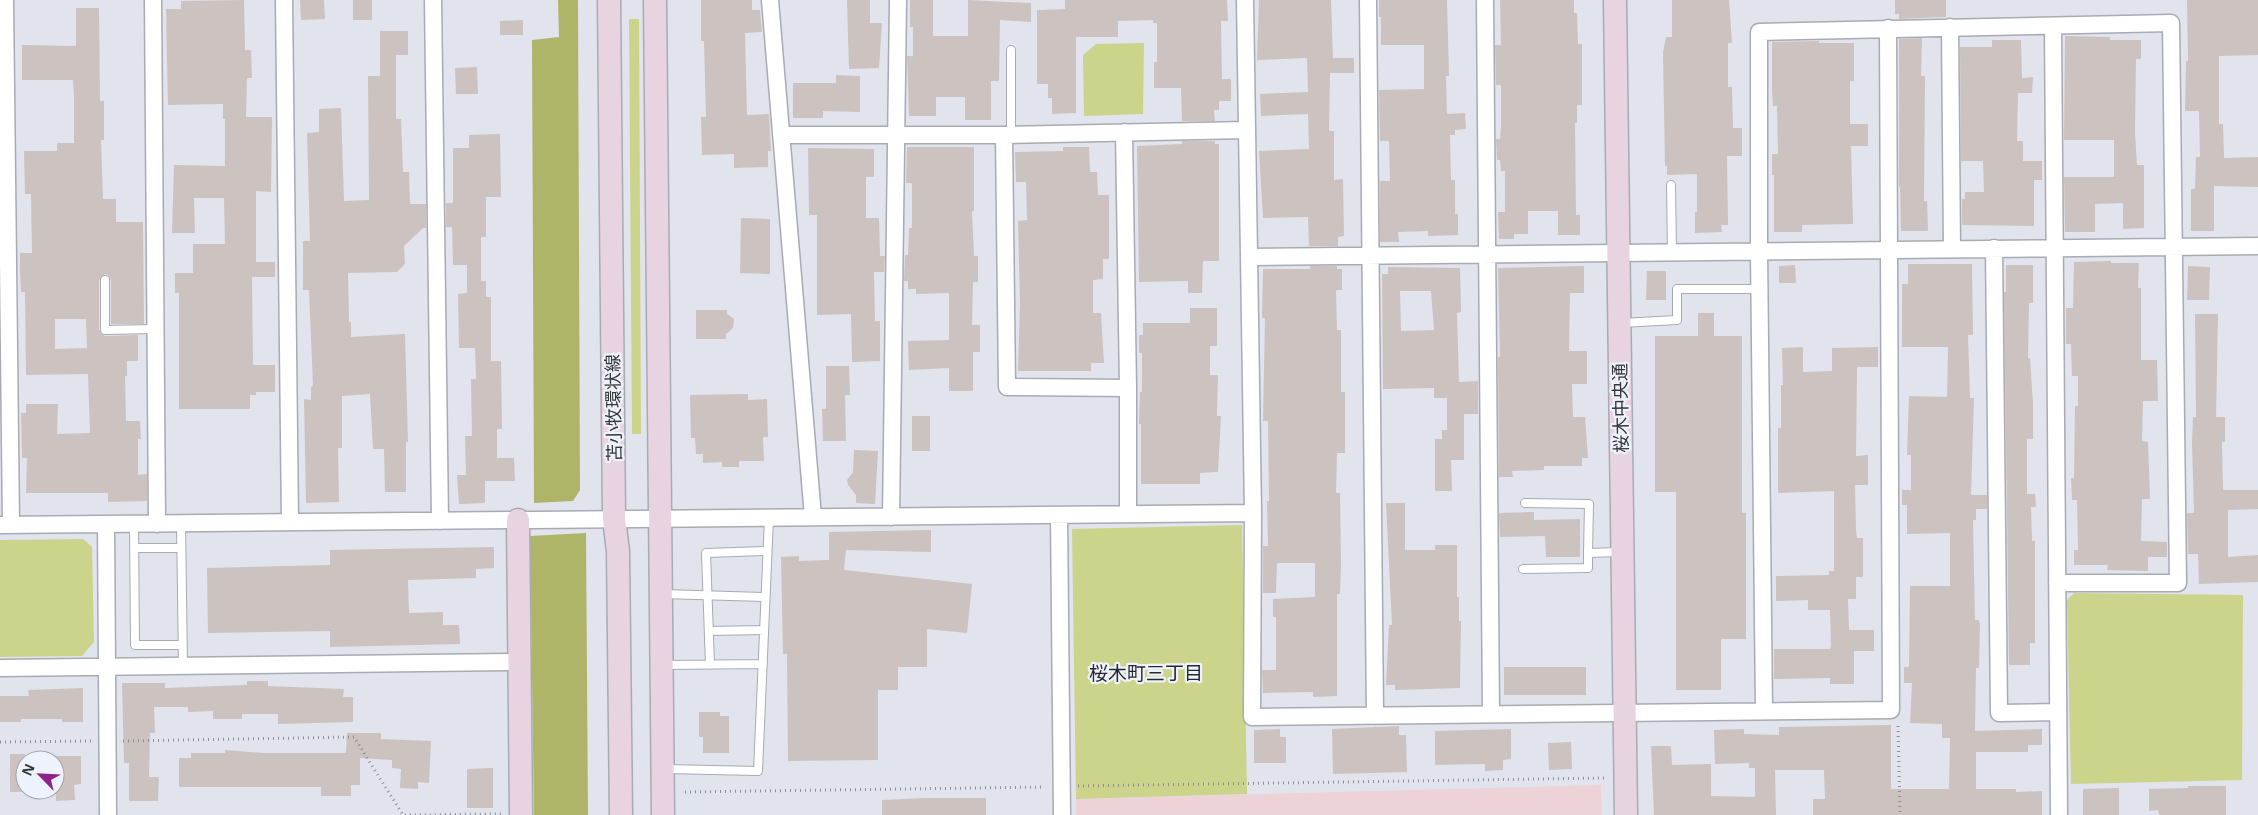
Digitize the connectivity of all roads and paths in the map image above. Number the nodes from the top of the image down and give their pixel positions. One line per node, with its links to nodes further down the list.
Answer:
1 (5, 0): 56 (street)
2 (153, 0): 38 (street)
3 (284, 0): 51 (street)
4 (433, 0): 50 (street)
5 (609, 0): 47 (main road, 苫小牧環状線)
6 (655, 0): 48 (main road)
7 (770, 0): 20 (street)
8 (898, 0): 19 (street)
9 (1245, 0): 17 (street)
10 (1368, 0): 34 (street)
11 (1485, 0): 32 (street)
12 (1615, 0): 31 (main road, 桜木中央通)
13 (2053, 26): 14 (street); 23 (street); 26 (street)
14 (1950, 27): 15 (street); 27 (street)
15 (1888, 28): 28 (street); 29 (street)
16 (1011, 50): 21 (lane)
17 (1247, 130): 18 (street); 33 (street)
18 (1124, 132): 21 (street); 39 (street)
19 (896, 134): 20 (street); 21 (street); 45 (street)
20 (781, 135): 44 (street)
21 (1008, 135): 39 (street)
22 (1670, 185): 30 (lane)
23 (2174, 246): 24 (street); 26 (street); 63 (street)
24 (2258, 246)
25 (1994, 248): 26 (street); 27 (street); 79 (street)
26 (2054, 248): 63 (street)
27 (1952, 249): 28 (street)
28 (1888, 250): 29 (street); 77 (street)
29 (1758, 251): 30 (street); 36 (street)
30 (1672, 252): 31 (street)
31 (1618, 253): 32 (street); 37 (main road, 桜木中央通)
32 (1487, 254): 34 (street); 81 (street)
33 (1249, 257): 34 (street); 41 (street)
34 (1372, 257): 82 (street)
35 (105, 280): 38 (lane)
36 (1759, 289): 37 (lane); 78 (street)
37 (1619, 323): 60 (main road, 桜木中央通)
38 (155, 329): 55 (street)
39 (1128, 388): 42 (street)
40 (1525, 503): 61 (lane)
41 (1253, 513): 42 (street); 82 (street)
42 (1128, 514): 43 (street)
43 (1059, 515): 45 (street); 87 (street)
44 (813, 517): 45 (street); 46 (street)
45 (891, 517)
46 (769, 518): 48 (street); 59 (lane)
47 (614, 519): 48 (street); 49 (street); 91 (main road, 苫小牧環状線)
48 (660, 519): 64 (main road)
49 (518, 520): 50 (street); 70 (main road)
50 (440, 521): 51 (street)
51 (290, 522): 52 (street)
52 (181, 523): 55 (street); 58 (lane)
53 (106, 524): 54 (street); 56 (street); 75 (street)
54 (134, 524): 55 (street); 57 (lane)
55 (157, 524)
56 (6, 525)
57 (134, 548): 58 (lane); 69 (lane)
58 (181, 548): 69 (lane)
59 (767, 551): 65 (lane); 66 (lane)
60 (1623, 552): 61 (lane); 80 (main road, 桜木中央通)
61 (1588, 553): 62 (lane)
62 (1523, 569)
63 (2057, 583): 79 (street)
64 (661, 594): 65 (lane); 72 (main road)
65 (708, 594): 66 (lane); 68 (lane)
66 (765, 597): 67 (lane)
67 (764, 630): 68 (lane); 71 (lane)
68 (709, 631): 73 (lane)
69 (182, 644): 74 (lane)
70 (520, 662): 74 (street); 89 (main road)
71 (762, 664): 73 (lane); 85 (lane)
72 (662, 665): 73 (lane); 85 (main road)
73 (710, 665)
74 (183, 666): 75 (street)
75 (107, 667): 76 (street); 83 (street)
76 (0, 668)
77 (1891, 710): 78 (street); 95 (path)
78 (1764, 711): 80 (street)
79 (2058, 712): 96 (street)
80 (1625, 713): 81 (street); 94 (main road, 桜木中央通)
81 (1491, 714): 82 (street)
82 (1375, 716)
83 (108, 741): 84 (path); 89 (path); 90 (street)
84 (0, 742)
85 (663, 769): 92 (main road)
86 (1605, 778): 87 (path)
87 (1062, 786): 88 (path); 93 (street)
88 (685, 792)
89 (521, 814)
90 (108, 815)
91 (621, 815)
92 (663, 815)
93 (1062, 815)
94 (1626, 815)
95 (1900, 815)
96 (2059, 815)

